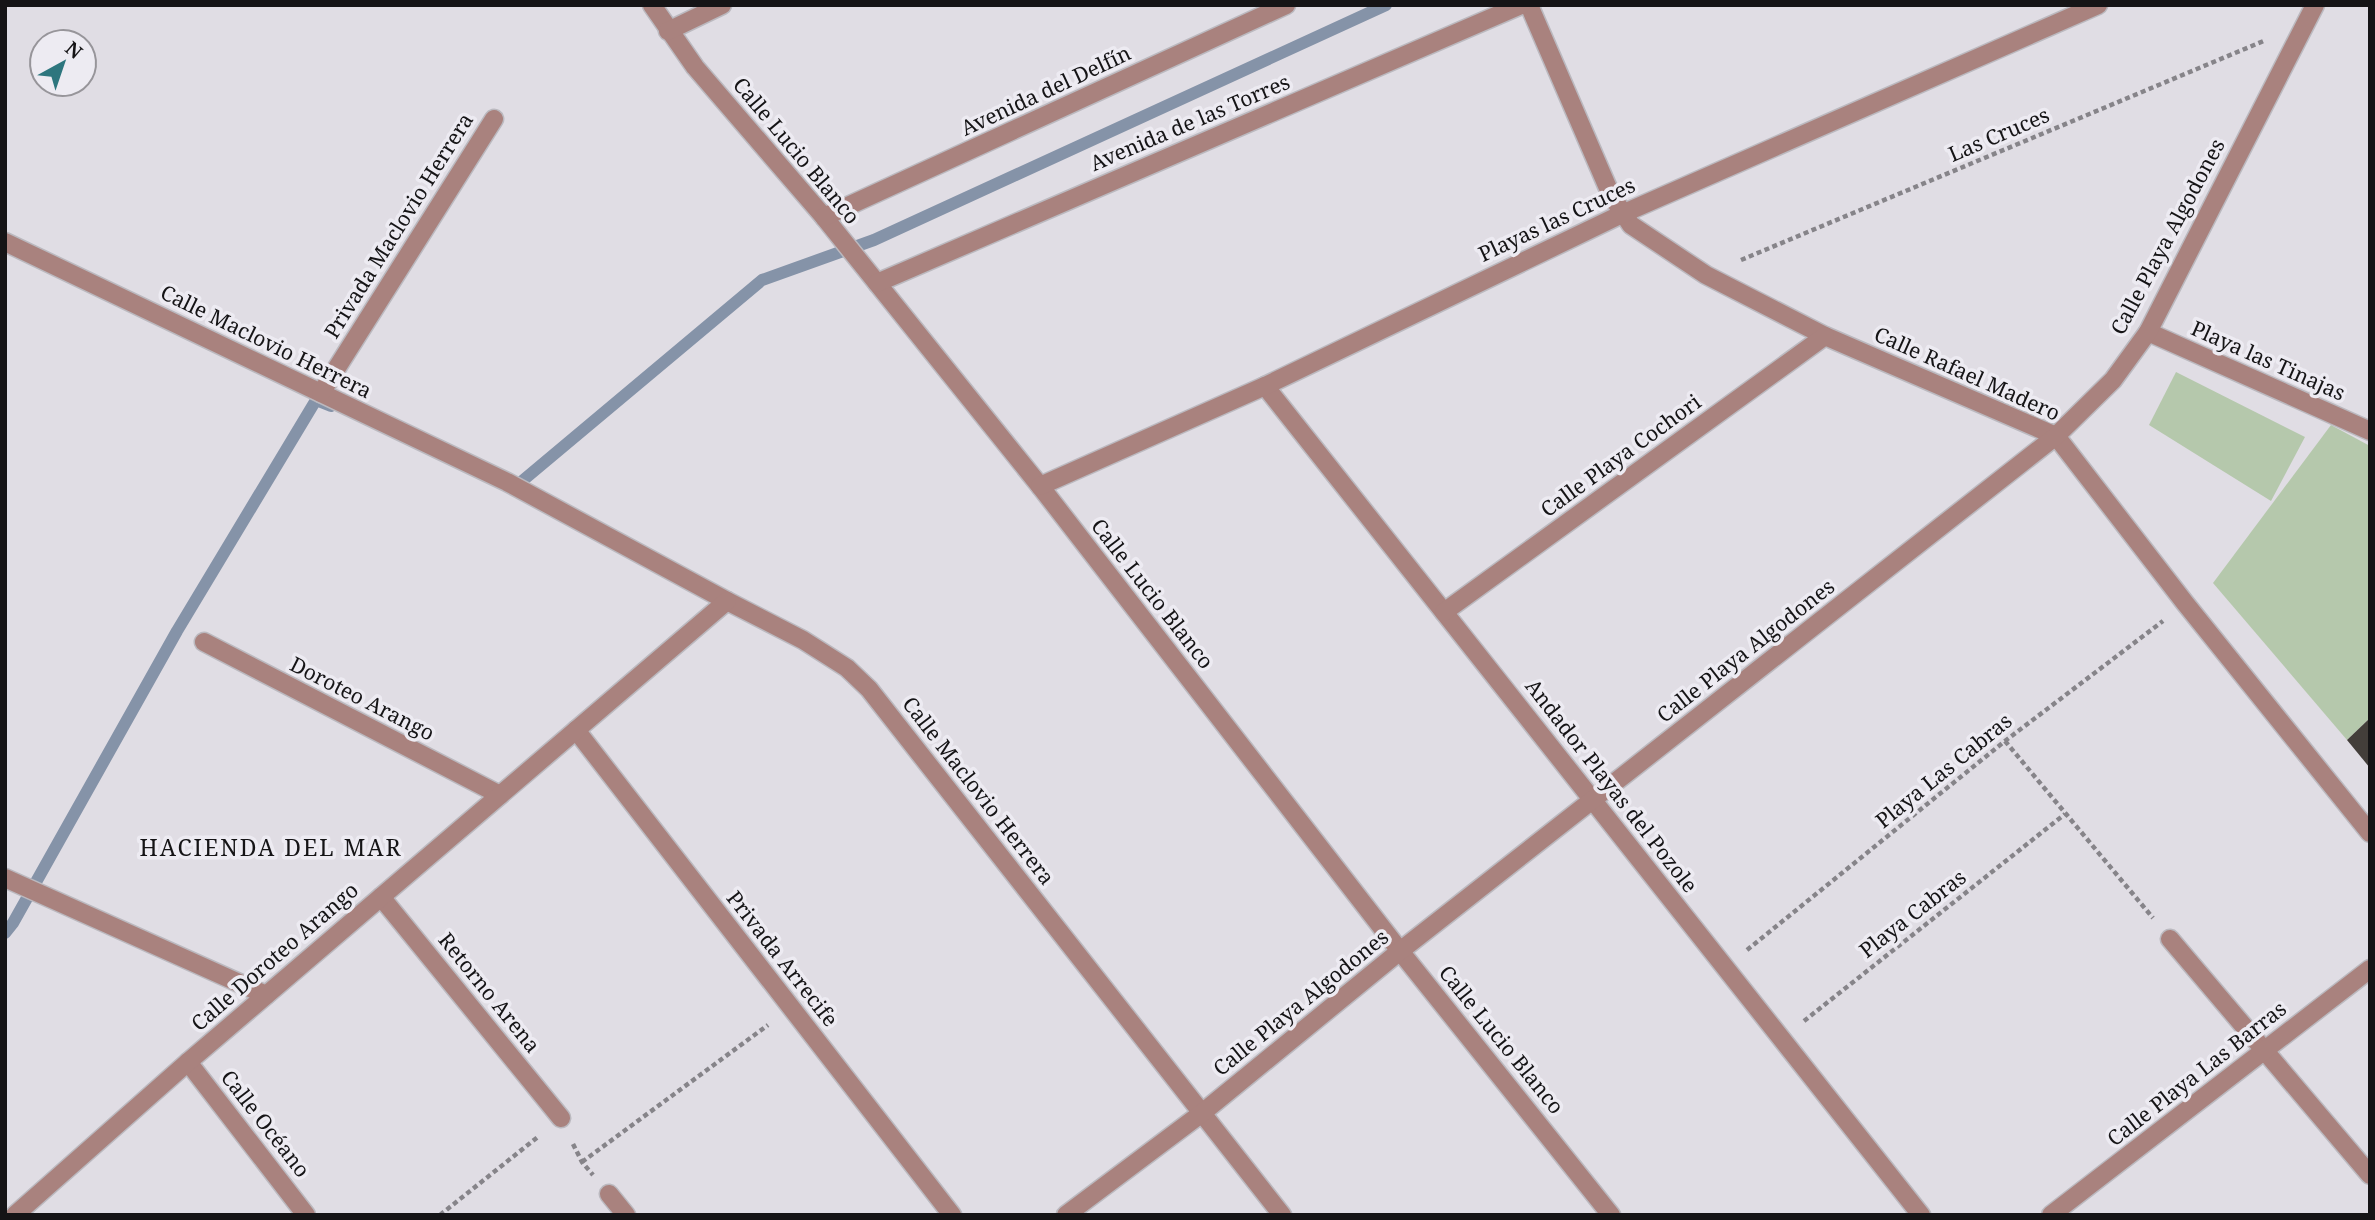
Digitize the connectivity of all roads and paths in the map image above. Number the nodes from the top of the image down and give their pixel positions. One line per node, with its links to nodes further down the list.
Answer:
1 (652, 5): 9 (street, Calle Lucio Blanco)
2 (722, 5): 9 (street)
3 (1286, 5): 12 (street, Avenida del Delfín)
4 (1521, 5): 15 (street, Avenida de las Torres)
5 (1529, 5): 11 (street, Calle Rafael Madero)
6 (2098, 5): 11 (street, Playas las Cruces)
7 (2315, 5): 8 (street, Calle Playa Algodones)
8 (2305, 24): 14 (path, Las Cruces); 16 (street, Calle Playa Algodones)
9 (668, 31): 12 (street, Calle Lucio Blanco)
10 (494, 119): 19 (street, Privada Maclovio Herrera)
11 (1622, 214): 14 (street, Calle Rafael Madero); 18 (street, Playas las Cruces)
12 (824, 217): 15 (street, Calle Lucio Blanco)
13 (5, 242): 19 (street, Calle Maclovio Herrera)
14 (1706, 275): 17 (street, Calle Rafael Madero)
15 (877, 283): 22 (street, Calle Lucio Blanco)
16 (2148, 332): 20 (street, Playa las Tinajas); 21 (street, Calle Playa Algodones)
17 (1825, 336): 21 (street, Calle Rafael Madero); 25 (street, Calle Playa Cochori)
18 (1265, 386): 22 (street, Playas las Cruces); 25 (street, Andador Playas del Pozole)
19 (321, 393): 23 (street, Calle Maclovio Herrera)
20 (2370, 431)
21 (2056, 436): 24 (street, Calle Rafael Madero); 30 (street, Calle Playa Algodones)
22 (1040, 486): 36 (street, Calle Lucio Blanco)
23 (727, 601): 27 (street, Calle Doroteo Arango); 44 (street, Calle Maclovio Herrera)
24 (2185, 603): 28 (path, Playa Las Cabras); 32 (street, Calle Rafael Madero)
25 (1444, 612): 30 (street, Andador Playas del Pozole)
26 (204, 642): 29 (street, Doroteo Arango)
27 (576, 730): 29 (street, Calle Doroteo Arango); 40 (street, Privada Arrecife)
28 (2005, 741): 31 (path); 37 (path, Playa Las Cabras)
29 (499, 796): 34 (street, Calle Doroteo Arango)
30 (1593, 800): 36 (street, Calle Playa Algodones); 37 (street, Andador Playas del Pozole)
31 (2065, 814): 35 (path); 41 (path, Playa Cabras)
32 (2370, 833)
33 (5, 878): 39 (street)
34 (381, 897): 39 (street, Calle Doroteo Arango); 45 (street, Retorno Arena)
35 (2170, 939): 42 (street)
36 (1400, 951): 44 (street, Calle Playa Algodones); 56 (street, Calle Lucio Blanco)
37 (1725, 967): 41 (street, Andador Playas del Pozole)
38 (2370, 969): 42 (street, Calle Playa Las Barras)
39 (266, 995): 43 (street, Calle Doroteo Arango)
40 (792, 1008): 46 (path); 53 (street, Privada Arrecife)
41 (1781, 1038): 57 (street, Andador Playas del Pozole)
42 (2264, 1051): 47 (street); 58 (street, Calle Playa Las Barras)
43 (188, 1062): 49 (street, Calle Doroteo Arango); 50 (street, Calle Océano)
44 (1202, 1113): 54 (street, Calle Playa Algodones); 55 (street, Calle Maclovio Herrera)
45 (561, 1118): 46 (path); 51 (path)
46 (582, 1163): 48 (path)
47 (2370, 1175)
48 (610, 1194): 52 (street)
49 (15, 1215)
50 (306, 1215)
51 (440, 1215)
52 (626, 1215)
53 (952, 1215)
54 (1066, 1215)
55 (1282, 1215)
56 (1611, 1215)
57 (1921, 1215)
58 (2051, 1215)

